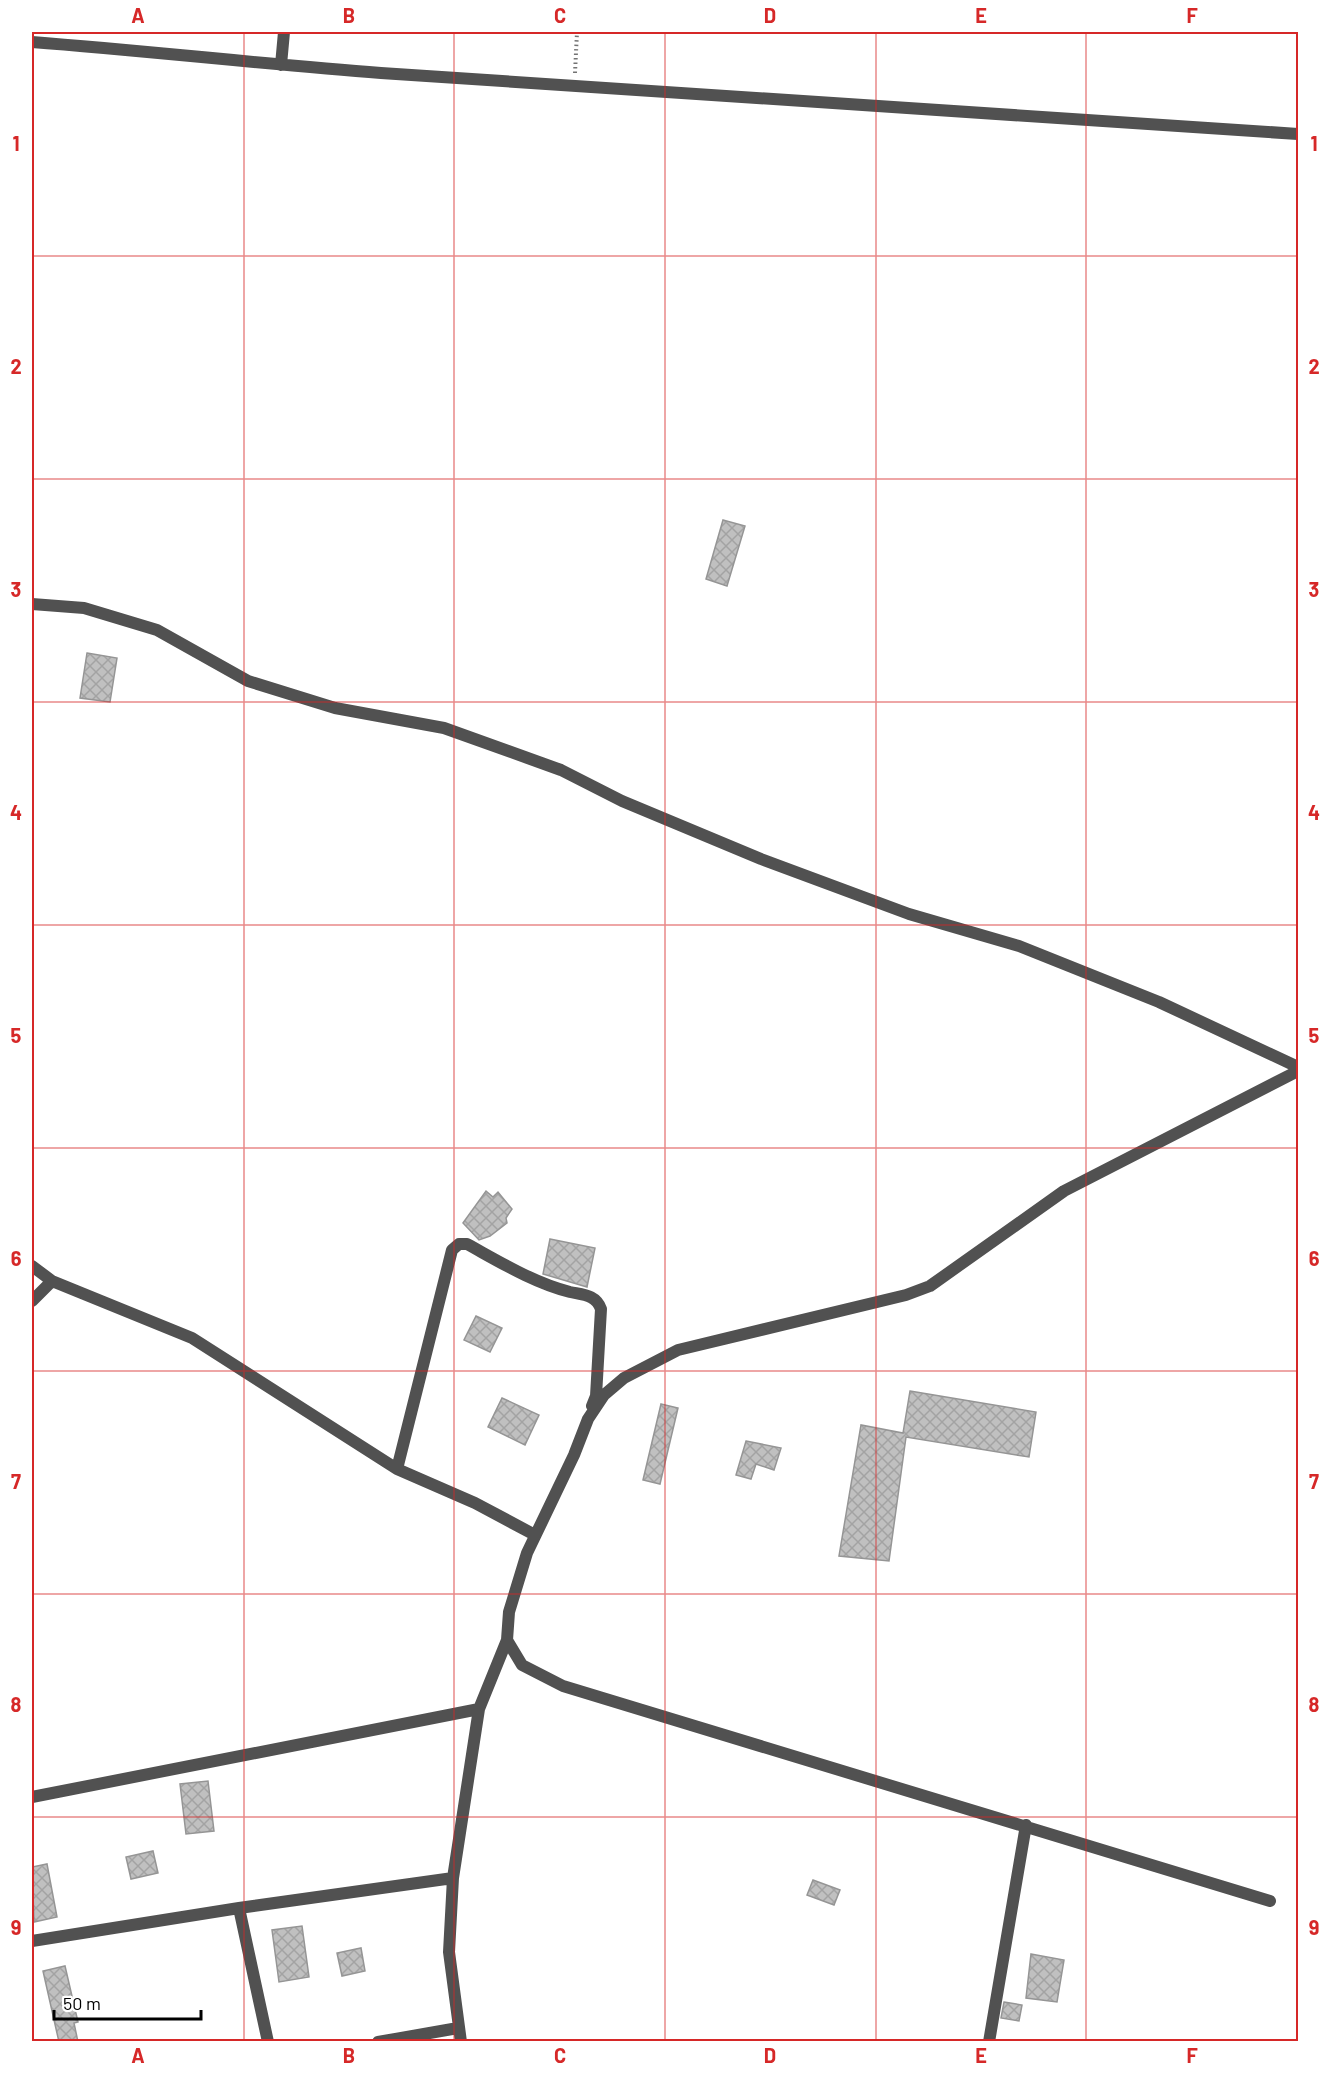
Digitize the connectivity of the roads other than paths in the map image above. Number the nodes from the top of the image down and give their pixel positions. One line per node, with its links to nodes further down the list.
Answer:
1 (284, 32): 3 (street)
2 (32, 42): 3 (street)
3 (281, 65): 4 (street)
4 (1299, 134)
5 (32, 604): 6 (street)
6 (1299, 1069): 10 (street)
7 (32, 1266): 8 (street)
8 (52, 1281): 9 (street); 11 (street)
9 (32, 1300)
10 (588, 1419): 11 (street); 12 (street)
11 (397, 1469): 12 (street)
12 (535, 1535): 13 (street)
13 (507, 1640): 14 (street); 16 (street)
14 (479, 1709): 15 (street); 17 (street)
15 (32, 1797)
16 (1026, 1825): 18 (street); 25 (street)
17 (453, 1878): 19 (street); 21 (street)
18 (1270, 1901)
19 (239, 1908): 20 (street); 22 (street)
20 (32, 1941)
21 (458, 2028): 23 (street); 24 (street)
22 (268, 2042)
23 (378, 2042)
24 (461, 2042)
25 (989, 2042)

